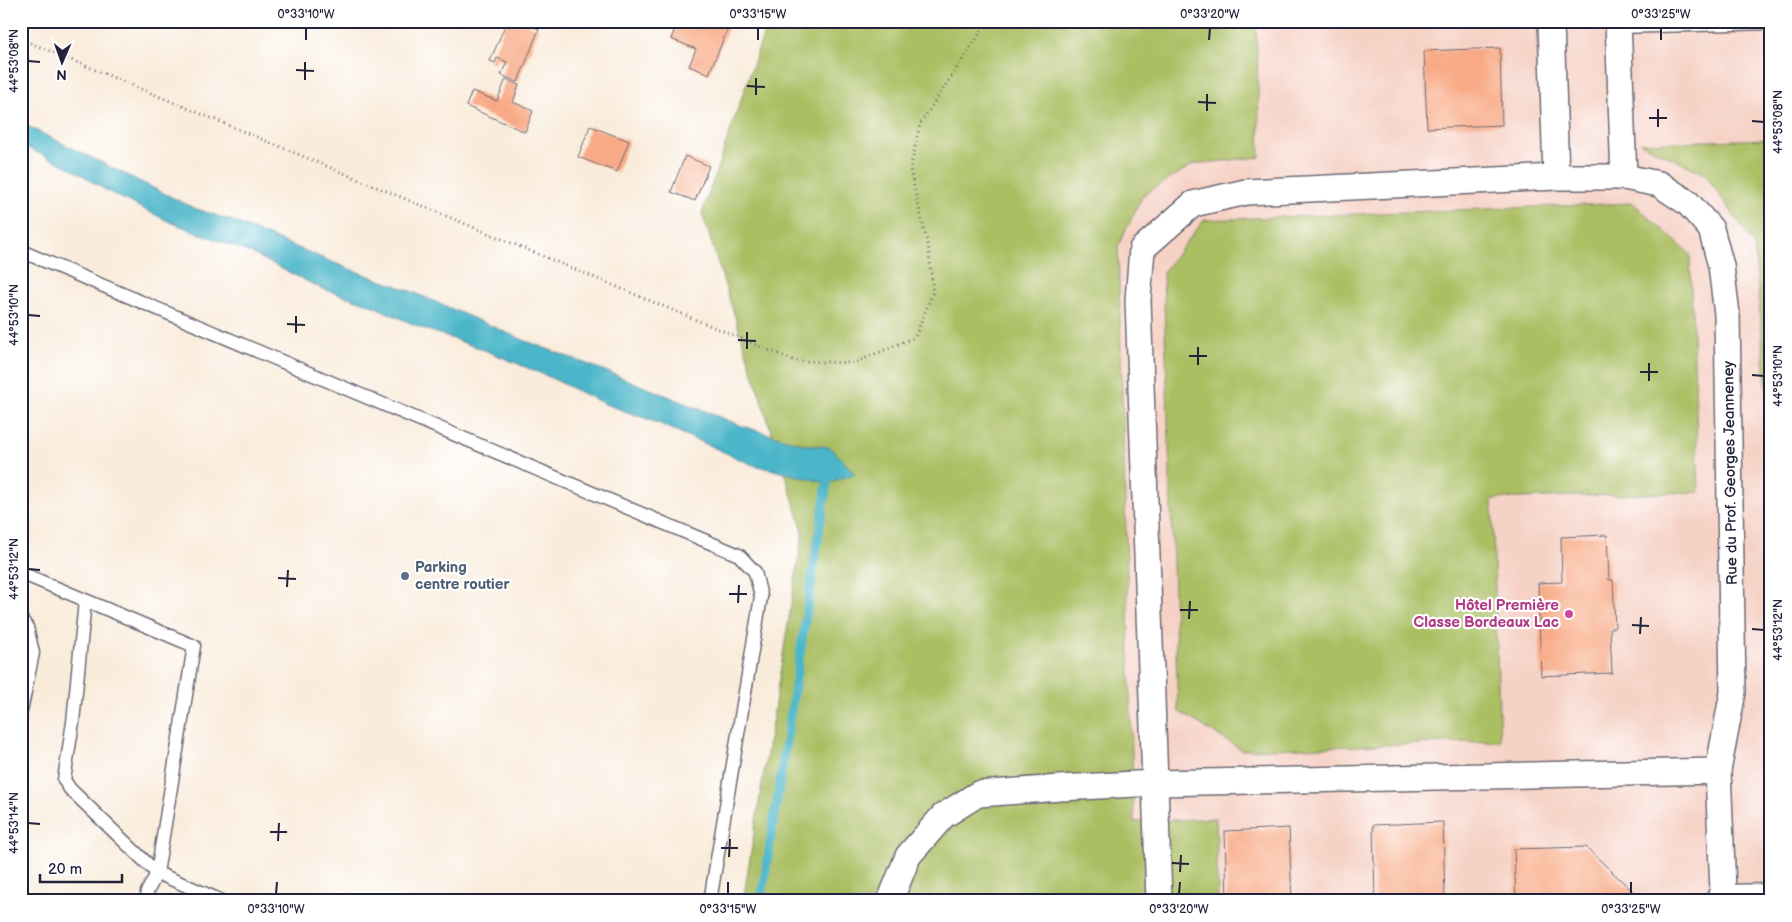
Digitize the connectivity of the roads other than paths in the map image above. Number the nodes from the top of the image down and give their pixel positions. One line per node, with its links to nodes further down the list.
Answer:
1 (1551, 21): 4 (street)
2 (1771, 23): 3 (lane)
3 (1618, 24): 5 (street)
4 (1556, 177): 5 (street, Rue du Prof. Georges Jeanneney); 12 (street, Rue du Prof. Georges Jeanneney)
5 (1624, 177): 11 (street, Rue du Prof. Georges Jeanneney)
6 (21, 252): 18 (lane)
7 (22, 578): 8 (lane)
8 (85, 601): 13 (lane); 13 (lane)
9 (21, 619): 10 (lane)
10 (21, 711)
11 (1718, 771): 12 (street); 15 (street, Rue du Prof. Georges Jeanneney)
12 (1155, 784): 19 (street); 20 (street, Rue du Prof. Georges Jeanneney)
13 (157, 874): 16 (lane); 17 (lane)
14 (1771, 890): 15 (lane)
15 (1724, 897)
16 (148, 901)
17 (222, 901)
18 (710, 901)
19 (890, 901)
20 (1159, 901)

